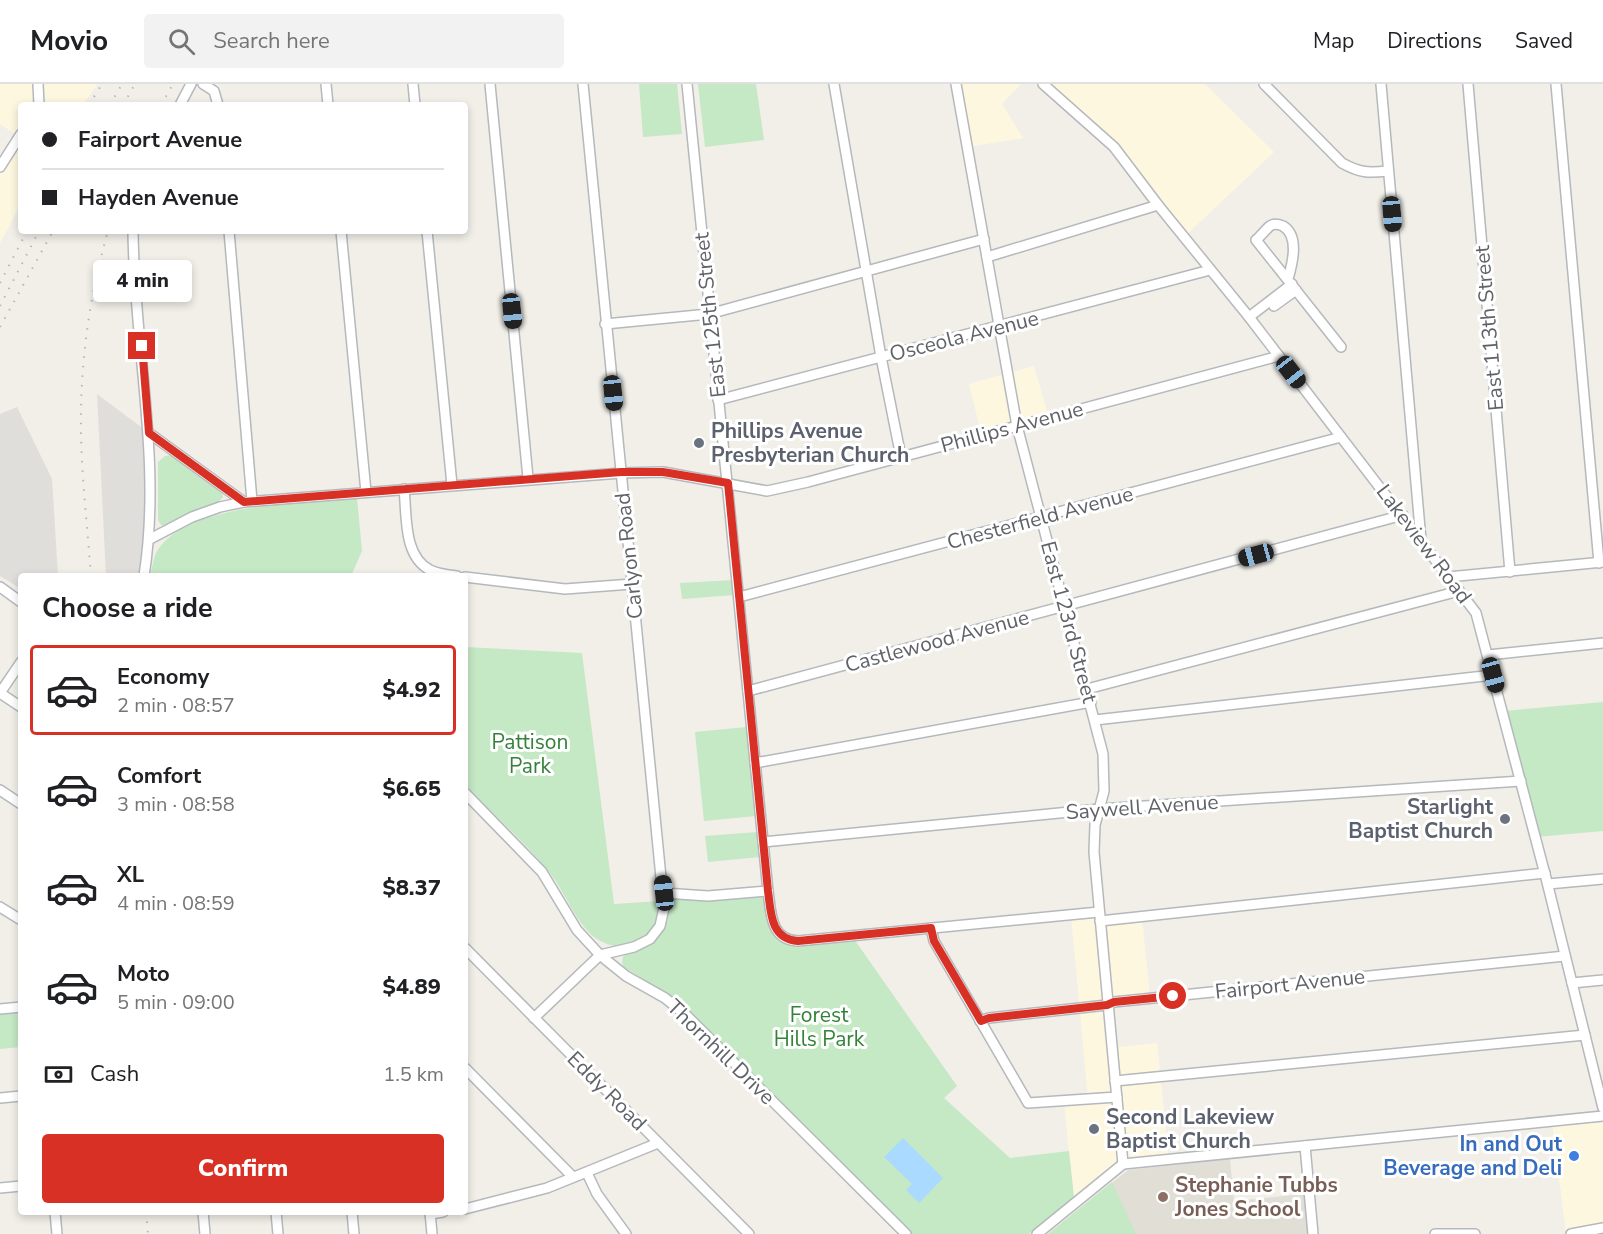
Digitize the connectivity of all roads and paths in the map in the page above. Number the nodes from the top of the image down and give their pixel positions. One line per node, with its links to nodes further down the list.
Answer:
1 (38, 84): 16 (street)
2 (191, 84): 17 (street)
3 (203, 84): 18 (street)
4 (326, 84): 19 (street)
5 (413, 84): 20 (street)
6 (490, 84): 47 (street)
7 (583, 84): 36 (street, Carlyon Road)
8 (687, 84): 34 (street, East 125th Street)
9 (834, 84): 32 (street)
10 (957, 84): 29 (street, East 123rd Street)
11 (1043, 84): 24 (street, Lakeview Road)
12 (1381, 84): 23 (street)
13 (1468, 84): 58 (street, East 113th Street)
14 (1556, 84): 57 (street)
15 (1271, 86): 23 (street)
16 (39, 102)
17 (182, 102)
18 (217, 102)
19 (328, 102)
20 (415, 102)
21 (18, 139): 22 (street)
22 (0, 166)
23 (1388, 171): 56 (street)
24 (1158, 205): 30 (street); 31 (street, Lakeview Road)
25 (133, 234): 43 (street)
26 (229, 234): 52 (street)
27 (340, 234): 51 (street)
28 (427, 234): 49 (street)
29 (984, 239): 30 (street, East 123rd Street); 32 (street)
30 (987, 257): 37 (street, East 123rd Street)
31 (1210, 270): 35 (street, Lakeview Road); 37 (street, Osceola Avenue)
32 (867, 272): 34 (street); 40 (street)
33 (1292, 284): 33 (street); 35 (street); 38 (street)
34 (709, 314): 36 (street); 41 (street, East 125th Street)
35 (1251, 319): 39 (street, Lakeview Road)
36 (605, 324): 46 (street, Carlyon Road)
37 (1000, 327): 40 (street, Osceola Avenue); 42 (street, East 123rd Street)
38 (1341, 347)
39 (1279, 356): 42 (street, Phillips Avenue); 44 (street, Lakeview Road)
40 (881, 357): 41 (street, Osceola Avenue); 45 (street)
41 (718, 400): 48 (street, East 125th Street)
42 (1017, 426): 45 (street, Phillips Avenue); 54 (street, East 123rd Street)
43 (149, 433): 52 (street); 55 (street)
44 (1341, 437): 53 (street, Lakeview Road); 54 (street, Chesterfield Avenue)
45 (901, 457): 48 (street, Phillips Avenue)
46 (621, 472): 47 (street, Phillips Avenue); 48 (street, Phillips Avenue); 63 (street, Carlyon Road)
47 (528, 478): 49 (street, Phillips Avenue)
48 (728, 483): 66 (street, East 125th Street)
49 (452, 485): 50 (street, Phillips Avenue)
50 (404, 489): 51 (street, Phillips Avenue); 60 (street)
51 (366, 492): 52 (street, Phillips Avenue)
52 (248, 501): 55 (street, Phillips Avenue)
53 (1403, 515): 56 (street, Lakeview Road); 68 (street, Castlewood Avenue)
54 (1041, 518): 66 (street, Chesterfield Avenue); 68 (street, East 123rd Street)
55 (150, 539): 59 (street)
56 (1422, 542): 62 (street, Lakeview Road)
57 (1601, 562): 58 (street)
58 (1510, 572): 62 (street)
59 (144, 573)
60 (444, 573)
61 (468, 577): 63 (street)
62 (1448, 577): 65 (street, Lakeview Road)
63 (632, 584): 90 (street, Carlyon Road)
64 (0, 587): 67 (street)
65 (1459, 591): 70 (street, Lakeview Road); 73 (street)
66 (739, 597): 74 (street, East 125th Street)
67 (18, 600)
68 (1065, 606): 73 (street, East 123rd Street); 74 (street, Castlewood Avenue)
69 (1603, 643): 70 (street)
70 (1488, 654): 72 (street, Lakeview Road)
71 (18, 666): 75 (street)
72 (1493, 675): 78 (street); 80 (street, Lakeview Road)
73 (1087, 689): 76 (street, East 123rd Street)
74 (748, 691): 79 (street, East 125th Street)
75 (0, 693): 77 (street)
76 (1090, 702): 78 (street, East 123rd Street); 79 (street)
77 (18, 705)
78 (1095, 720): 84 (street, East 123rd Street)
79 (755, 763): 85 (street, East 125th Street)
80 (1521, 781): 84 (street, Saywell Avenue); 86 (street, Lakeview Road)
81 (0, 790): 83 (street)
82 (468, 796): 96 (street, Thornhill Drive)
83 (18, 802)
84 (1100, 809): 85 (street, Saywell Avenue); 92 (street, East 123rd Street)
85 (763, 842): 89 (street, East 125th Street)
86 (1545, 873): 88 (street, Lakeview Road); 92 (street)
87 (1603, 879): 88 (street)
88 (1548, 884): 97 (street, Lakeview Road)
89 (768, 891): 90 (street); 94 (street, East 125th Street)
90 (664, 893): 96 (street, Carlyon Road)
91 (0, 907): 93 (street)
92 (1099, 917): 94 (street); 100 (street, East 123rd Street)
93 (18, 918)
94 (931, 928): 104 (street)
95 (468, 953): 103 (street, Eddy Road)
96 (600, 955): 103 (street); 135 (street, Thornhill Drive)
97 (1565, 956): 99 (street, Lakeview Road); 100 (street, Fairport Avenue)
98 (1603, 980): 99 (street)
99 (1572, 983): 105 (street, Lakeview Road)
100 (1107, 1005): 104 (street, Fairport Avenue); 108 (street, East 123rd Street)
101 (18, 1007): 102 (street)
102 (0, 1009)
103 (534, 1018): 114 (street, Eddy Road)
104 (981, 1021): 110 (street)
105 (1585, 1035): 107 (street, Lakeview Road); 108 (street)
106 (468, 1071): 118 (street)
107 (1599, 1073): 112 (street, Lakeview Road)
108 (1115, 1081): 110 (street, East 123rd Street)
109 (18, 1096): 111 (street)
110 (1117, 1097): 116 (street, East 123rd Street)
111 (0, 1098)
112 (1603, 1108)
113 (1603, 1116): 115 (street)
114 (658, 1143): 117 (street); 134 (street, Eddy Road)
115 (1305, 1146): 116 (street); 137 (street)
116 (1123, 1164): 136 (street)
117 (587, 1173): 118 (street); 133 (street)
118 (573, 1177): 121 (street)
119 (18, 1186): 120 (street)
120 (0, 1188)
121 (468, 1208)
122 (55, 1215): 128 (street)
123 (203, 1215): 129 (street)
124 (276, 1215): 130 (street)
125 (352, 1215): 131 (street)
126 (430, 1215): 132 (street)
127 (1603, 1228): 140 (street)
128 (57, 1234)
129 (205, 1234)
130 (278, 1234)
131 (354, 1234)
132 (432, 1234)
133 (626, 1234)
134 (749, 1234)
135 (906, 1234)
136 (1037, 1234)
137 (1313, 1234)
138 (1435, 1234): 139 (street)
139 (1475, 1234)
140 (1571, 1234)

